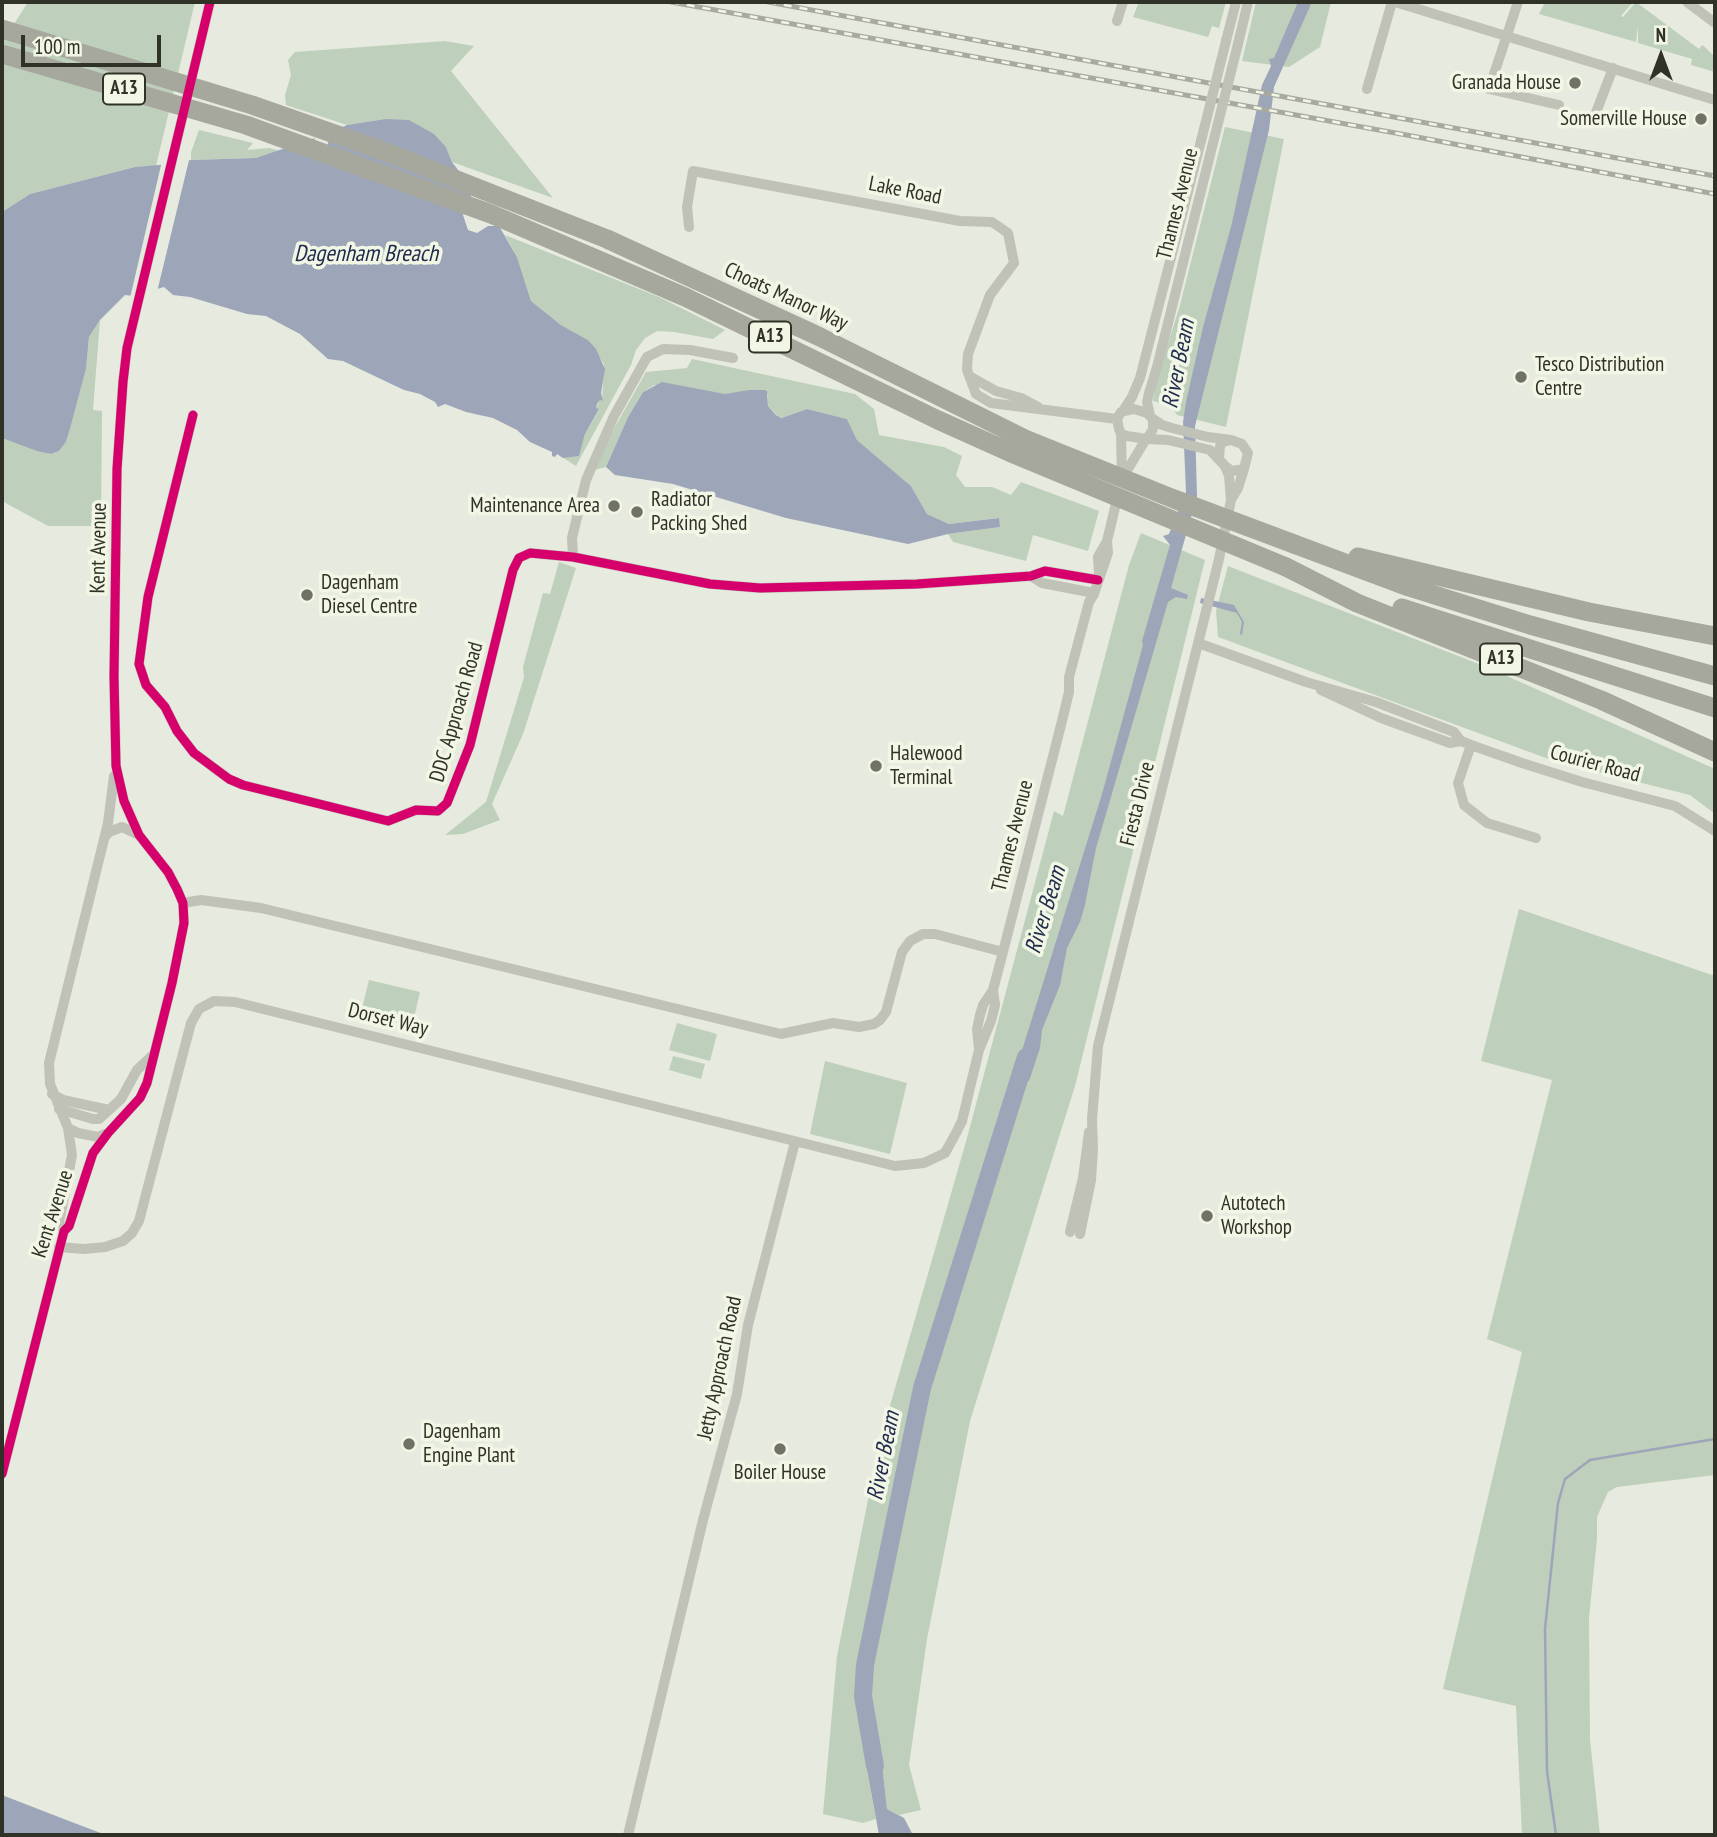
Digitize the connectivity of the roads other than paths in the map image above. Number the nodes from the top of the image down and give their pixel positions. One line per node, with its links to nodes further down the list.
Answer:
1 (210, 2): 43 (street, Kent Avenue)
2 (1123, 2): 8 (street)
3 (1236, 2): 12 (street, Thames Avenue)
4 (1248, 2): 12 (street, Thames Avenue)
5 (1393, 2): 11 (street); 15 (street)
6 (1518, 2): 11 (street)
7 (1687, 2): 9 (street)
8 (1116, 22)
9 (1715, 23)
10 (2, 29): 31 (highway, Choats Manor Way / A13, bridge)
11 (1507, 36): 14 (street); 17 (street)
12 (1232, 42): 22 (street, Thames Avenue, bridge); 23 (street, Thames Avenue, bridge)
13 (2, 54): 33 (highway, Choats Manor Way / A13, bridge)
14 (1613, 68): 16 (street); 18 (street)
15 (1367, 89)
16 (1715, 100)
17 (1559, 105)
18 (1592, 123)
19 (689, 227): 22 (street, Lake Road)
20 (733, 358): 32 (street)
21 (193, 415): 32 (street, DDC Approach Road)
22 (1120, 415): 23 (street); 24 (street)
23 (1152, 417): 25 (street); 26 (street)
24 (1122, 434): 25 (street); 29 (street, Thames Avenue)
25 (1146, 439): 27 (street); 29 (street, Thames Avenue)
26 (1231, 440): 27 (street); 28 (street)
27 (1222, 462): 28 (street); 30 (street, Fiesta Drive)
28 (1244, 469): 30 (street, Fiesta Drive)
29 (1122, 479): 35 (street, Thames Avenue)
30 (1231, 500): 38 (street, Fiesta Drive)
31 (1294, 544): 37 (highway, A13); 39 (highway, A13)
32 (573, 557): 34 (street, DDC Approach Road)
33 (1286, 567): 40 (highway, A13); 42 (highway, A13)
34 (1031, 576): 35 (street, DDC Approach Road); 36 (street)
35 (1098, 577): 36 (street, Thames Avenue)
36 (1094, 593): 49 (street, Thames Avenue)
37 (1715, 636)
38 (1198, 643): 41 (street, Courier Road); 59 (street, Fiesta Drive)
39 (1715, 676)
40 (1715, 708)
41 (1466, 743): 44 (street, Courier Road); 46 (street)
42 (1715, 752)
43 (116, 766): 45 (street, Kent Avenue); 47 (street)
44 (1715, 831)
45 (139, 835): 47 (street); 48 (street, Kent Avenue)
46 (1536, 838)
47 (103, 842): 51 (street)
48 (183, 903): 49 (street); 50 (street, Kent Avenue)
49 (1003, 952): 57 (street, Thames Avenue)
50 (155, 1053): 53 (street, Kent Avenue); 55 (street, Kent Avenue)
51 (52, 1094): 52 (street); 53 (street)
52 (59, 1109): 53 (street); 54 (street)
53 (109, 1110)
54 (68, 1128): 55 (street); 58 (street)
55 (108, 1133): 58 (street, Kent Avenue)
56 (794, 1142): 57 (street, Dorset Way); 60 (street, Dorset Way); 62 (street, Jetty Approach Road)
57 (871, 1161)
58 (64, 1231): 60 (street, Kent Avenue)
59 (1075, 1233)
60 (59, 1247): 61 (street, Kent Avenue)
61 (2, 1474)
62 (628, 1835)

